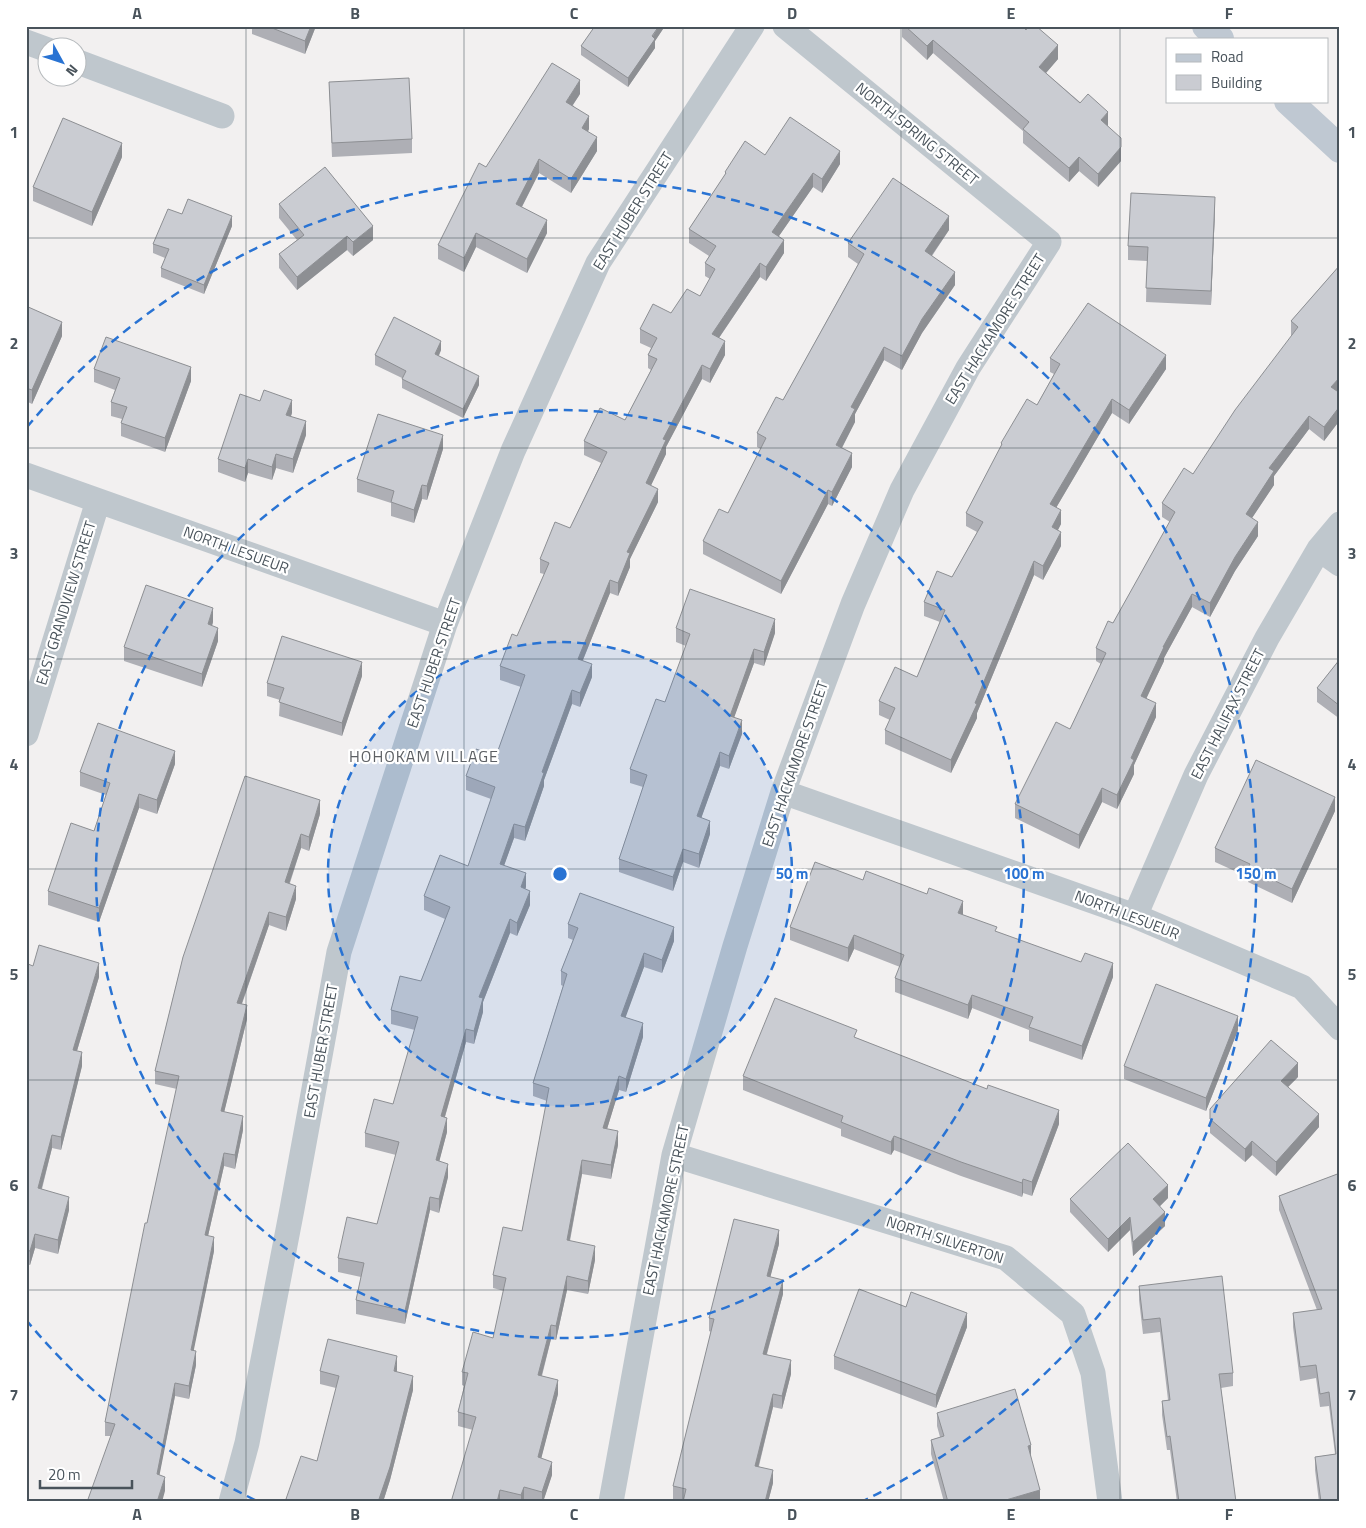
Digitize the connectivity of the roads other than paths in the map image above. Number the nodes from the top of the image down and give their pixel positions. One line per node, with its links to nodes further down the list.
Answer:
1 (752, 26): 17 (street, EAST HUBER STREET)
2 (785, 26): 11 (street, NORTH SPRING STREET)
3 (1206, 26): 4 (main road)
4 (1219, 38)
5 (26, 42): 6 (street)
6 (38, 46)
7 (88, 66): 9 (street)
8 (1289, 102): 10 (main road)
9 (222, 116)
10 (1340, 149)
11 (1049, 242): 19 (street, EAST HACKAMORE STREET)
12 (26, 475): 13 (street, NORTH LESUEUR)
13 (98, 501): 17 (street, NORTH LESUEUR); 18 (street, EAST GRANDVIEW STREET)
14 (1340, 524): 15 (street, EAST HALIFAX STREET)
15 (1319, 549): 16 (street); 20 (street, EAST HALIFAX STREET)
16 (1340, 564)
17 (445, 624): 23 (street, EAST HUBER STREET)
18 (26, 734)
19 (783, 792): 20 (street, NORTH LESUEUR); 22 (street, EAST HACKAMORE STREET)
20 (1136, 916): 21 (street, NORTH LESUEUR)
21 (1340, 1028)
22 (674, 1155): 24 (street, EAST HACKAMORE STREET); 25 (street, NORTH SILVERTON)
23 (230, 1502)
24 (611, 1502)
25 (1110, 1502)

